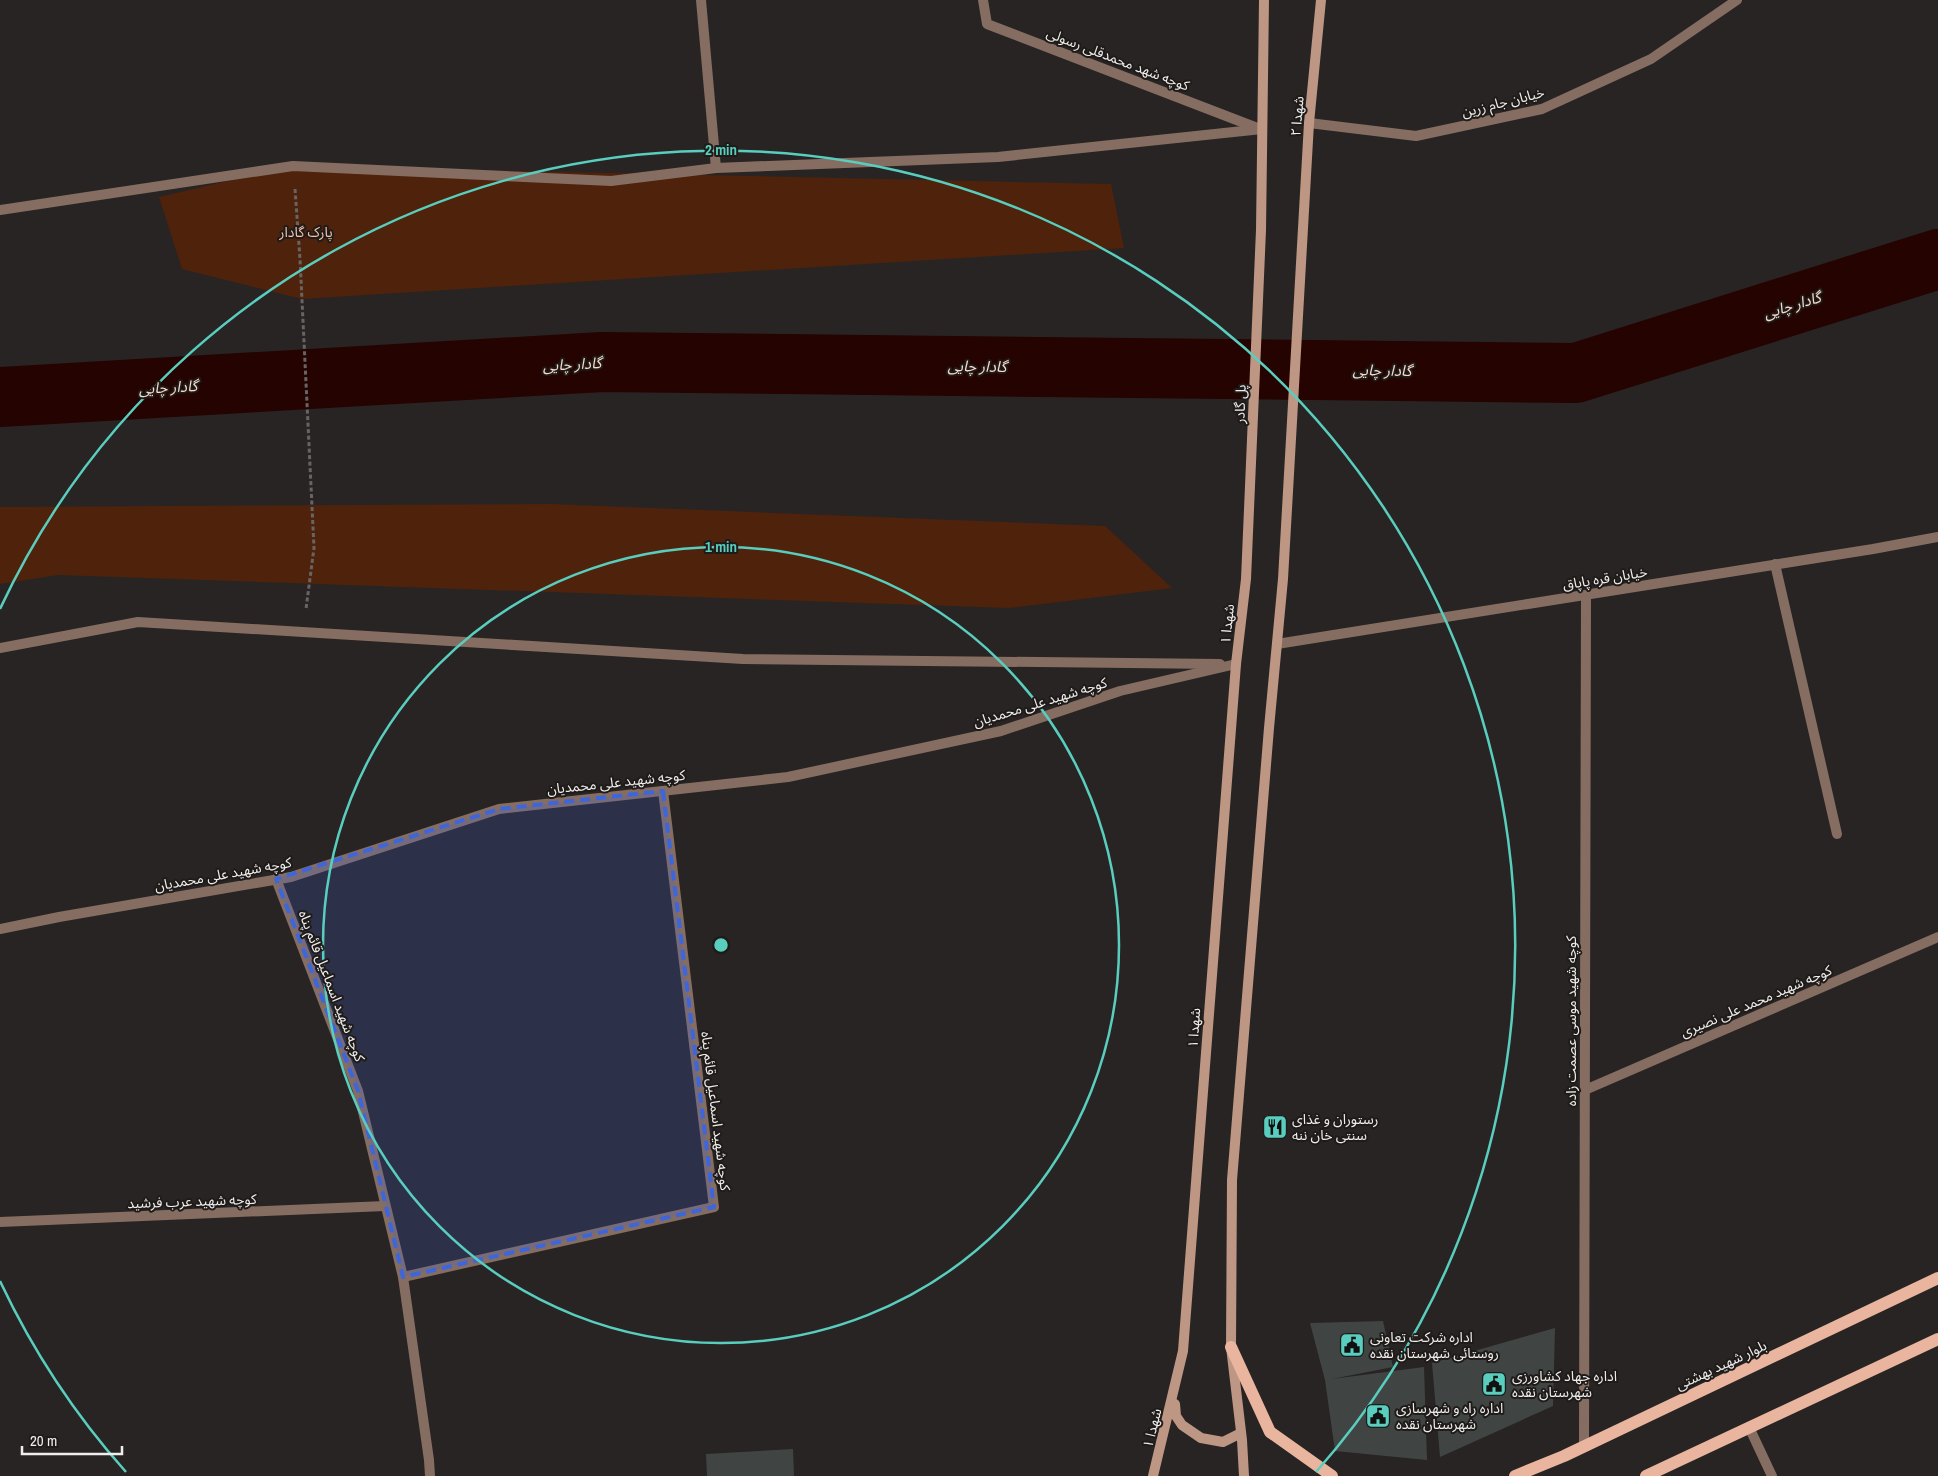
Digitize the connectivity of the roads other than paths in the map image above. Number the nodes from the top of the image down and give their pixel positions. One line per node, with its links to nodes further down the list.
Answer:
1 (701, 0): 8 (street)
2 (983, 0): 7 (street, کوچه شهد محمدقلی رسولی)
3 (1264, 0): 7 (main road)
4 (1321, 0): 6 (main road, شهدا ۲)
5 (1737, 0): 6 (street, خیابان جام زرین)
6 (1309, 123): 14 (main road, شهدا ۲)
7 (1262, 129): 8 (street); 12 (main road, پل گادر)
8 (716, 168): 9 (street)
9 (0, 210)
10 (1938, 537): 11 (street, خیابان قره پاپاق)
11 (1775, 564): 13 (street, خیابان قره پاپاق); 18 (street)
12 (1246, 579): 16 (main road, شهدا ۱)
13 (1586, 595): 14 (street, خیابان قره پاپاق); 22 (street, کوچه شهید موسی عصمت زاده)
14 (1277, 644): 28 (main road)
15 (0, 648): 16 (street)
16 (1236, 664): 17 (street, کوچه شهید علی محمدیان); 29 (main road, شهدا ۱)
17 (662, 791): 19 (street, کوچه شهید علی محمدیان); 25 (street, کوچه شهید اسماعیل قائم پناه)
18 (1837, 834)
19 (276, 879): 20 (street, کوچه شهید علی محمدیان); 23 (street, کوچه شهید اسماعیل قائم پناه)
20 (0, 929)
21 (1938, 937): 22 (street, کوچه شهید محمد علی نصیری)
22 (1585, 1090): 32 (street, کوچه شهید موسی عصمت زاده)
23 (386, 1206): 24 (street, کوچه شهید عرب فرشید); 25 (street, کوچه شهید اسماعیل قائم پناه)
24 (0, 1222)
25 (403, 1277): 33 (street, کوچه شهید اسماعیل قائم پناه)
26 (1938, 1278): 32 (main road, بلوار شهید بهشتی)
27 (1937, 1341): 30 (main road)
28 (1231, 1346): 31 (main road); 36 (main road)
29 (1174, 1395): 31 (main road); 34 (main road, شهدا ۱)
30 (1749, 1428): 38 (main road); 39 (street)
31 (1241, 1433): 35 (main road)
32 (1584, 1446): 37 (main road, بلوار شهید بهشتی)
33 (430, 1476)
34 (1154, 1476)
35 (1244, 1476)
36 (1332, 1476)
37 (1515, 1476)
38 (1646, 1476)
39 (1772, 1476)

